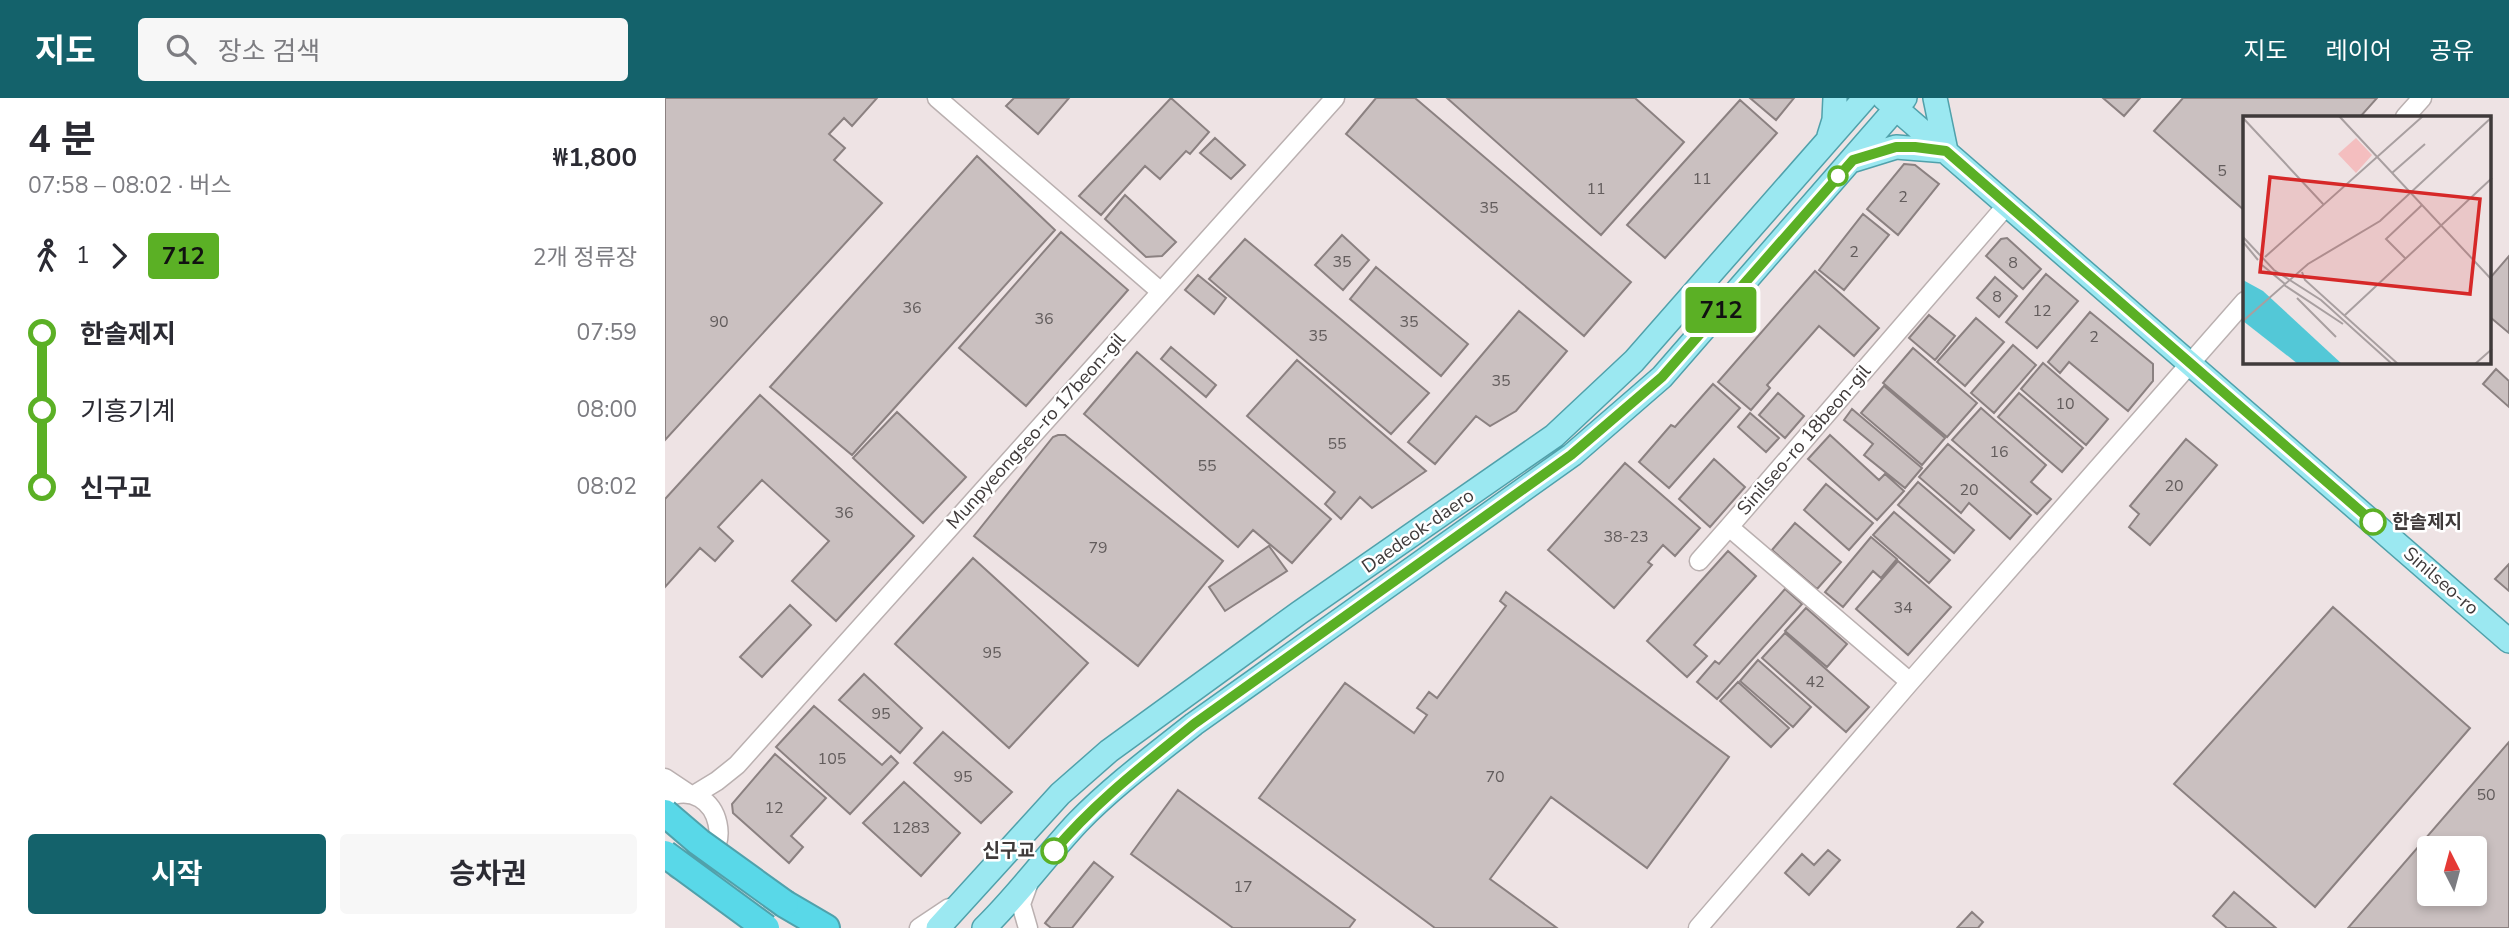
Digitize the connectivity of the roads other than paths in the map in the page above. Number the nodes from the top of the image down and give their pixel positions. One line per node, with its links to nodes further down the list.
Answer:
1 (937, 98): 13 (street)
2 (1335, 98): 13 (street, Munpyeongseo-ro 17beon-gil)
3 (1835, 98): 9 (main road)
4 (1865, 98): 9 (main road, Daedeok-daero)
5 (1935, 98): 10 (main road)
6 (2422, 98): 8 (street)
7 (1895, 102): 10 (main road, Sinilseo-ro); 11 (main road, Daedeok-daero)
8 (2407, 116)
9 (1829, 137): 28 (main road, Daedeok-daero)
10 (1946, 151): 11 (main road); 12 (main road, Sinilseo-ro)
11 (1853, 160): 27 (main road, Daedeok-daero)
12 (2006, 206): 15 (main road, Sinilseo-ro); 16 (street, Sinilseo-ro 18beon-gil)
13 (1160, 292): 20 (street, Munpyeongseo-ro 17beon-gil)
14 (2243, 303): 15 (street)
15 (2191, 363): 18 (main road, Sinilseo-ro); 19 (street)
16 (1729, 527): 17 (street); 19 (street, Sinilseo-ro 18beon-gil)
17 (1699, 561)
18 (2509, 641)
19 (1910, 682): 37 (street)
20 (737, 765): 22 (street); 24 (street)
21 (665, 778): 22 (street)
22 (692, 794): 23 (street); 24 (street)
23 (665, 798): 32 (highway, bridge)
24 (714, 812): 25 (street)
25 (717, 841): 26 (street); 31 (street)
26 (668, 863): 29 (street); 30 (highway, bridge)
27 (1031, 878): 35 (main road, Daedeok-daero); 36 (street)
28 (972, 893): 33 (street); 34 (main road, Daedeok-daero)
29 (755, 928)
30 (766, 928)
31 (809, 928)
32 (826, 928)
33 (919, 928)
34 (938, 928)
35 (984, 928)
36 (1028, 928)
37 (1698, 928)

